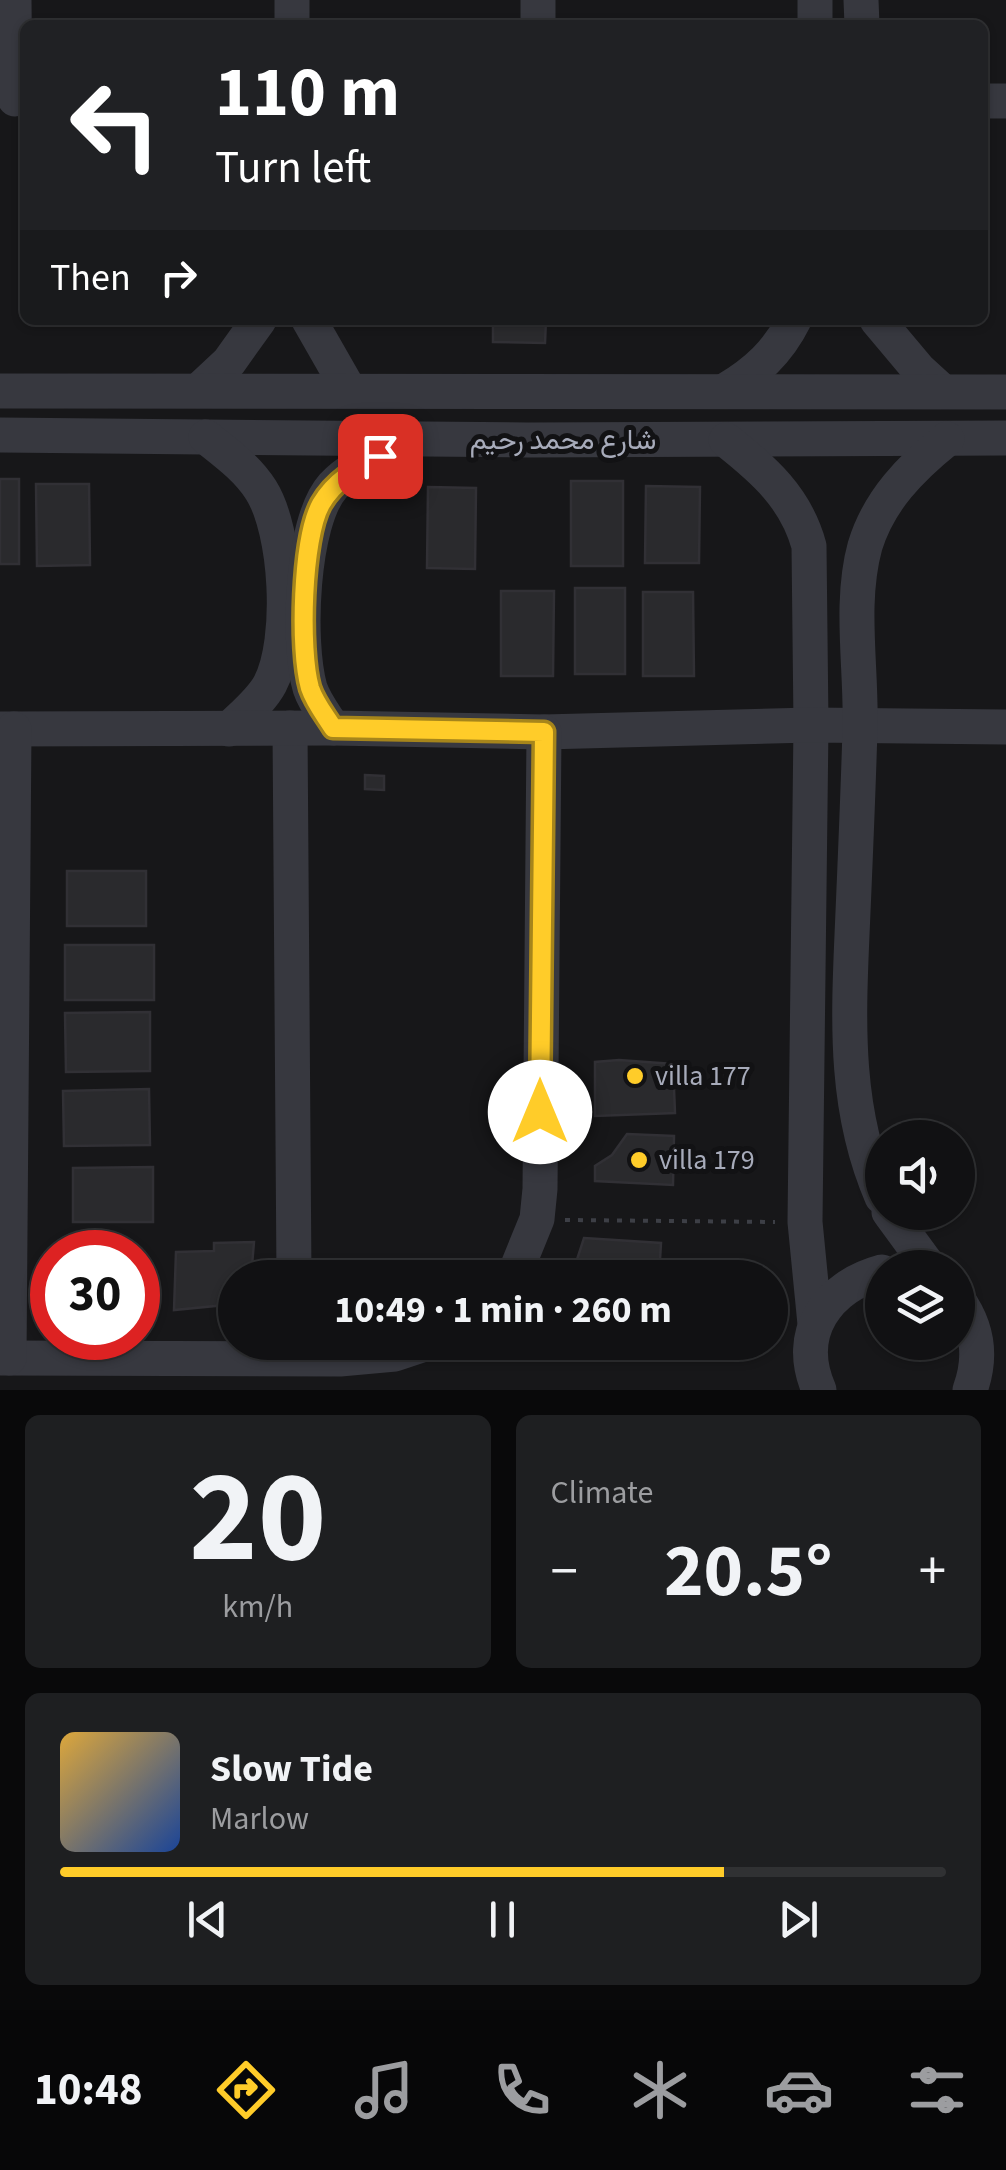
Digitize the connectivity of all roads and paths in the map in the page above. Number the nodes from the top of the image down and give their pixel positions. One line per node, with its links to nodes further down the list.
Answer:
1 (14, 0): 2 (street)
2 (13, 99)
3 (255, 325): 7 (street)
4 (312, 325): 8 (street)
5 (791, 325): 9 (street)
6 (881, 325): 12 (street)
7 (200, 390): 8 (street, شارع محمد رحيم); 10 (street, شارع محمد رحيم)
8 (349, 390): 11 (street, شارع محمد رحيم)
9 (726, 390): 11 (street, شارع محمد رحيم); 12 (street, شارع محمد رحيم)
10 (0, 391)
11 (529, 391): 19 (street)
12 (942, 391): 13 (street, شارع محمد رحيم)
13 (1006, 392)
14 (0, 435): 15 (street, شارع محمد رحيم)
15 (206, 437): 17 (street, شارع محمد رحيم); 27 (street)
16 (1006, 438): 18 (street, شارع محمد رحيم)
17 (410, 439): 19 (street, شارع محمد رحيم); 25 (street)
18 (946, 439): 20 (street, شارع محمد رحيم); 22 (street)
19 (528, 440): 20 (street, شارع محمد رحيم)
20 (726, 440): 21 (street)
21 (812, 725): 22 (street); 28 (street); 31 (street)
22 (860, 725): 23 (street); 29 (street)
23 (1006, 726)
24 (290, 728): 25 (street); 27 (street); 32 (street)
25 (333, 728): 28 (street)
26 (7, 729): 27 (street); 40 (street)
27 (228, 729)
28 (544, 732): 30 (street)
29 (865, 1150)
30 (537, 1220): 31 (path); 33 (street)
31 (805, 1222): 36 (street)
32 (294, 1260)
33 (520, 1260)
34 (865, 1278): 36 (street)
35 (975, 1318): 38 (street)
36 (816, 1324): 41 (street)
37 (975, 1335): 42 (street)
38 (1006, 1348)
39 (218, 1353): 40 (street)
40 (5, 1358)
41 (811, 1385)
42 (970, 1390)

